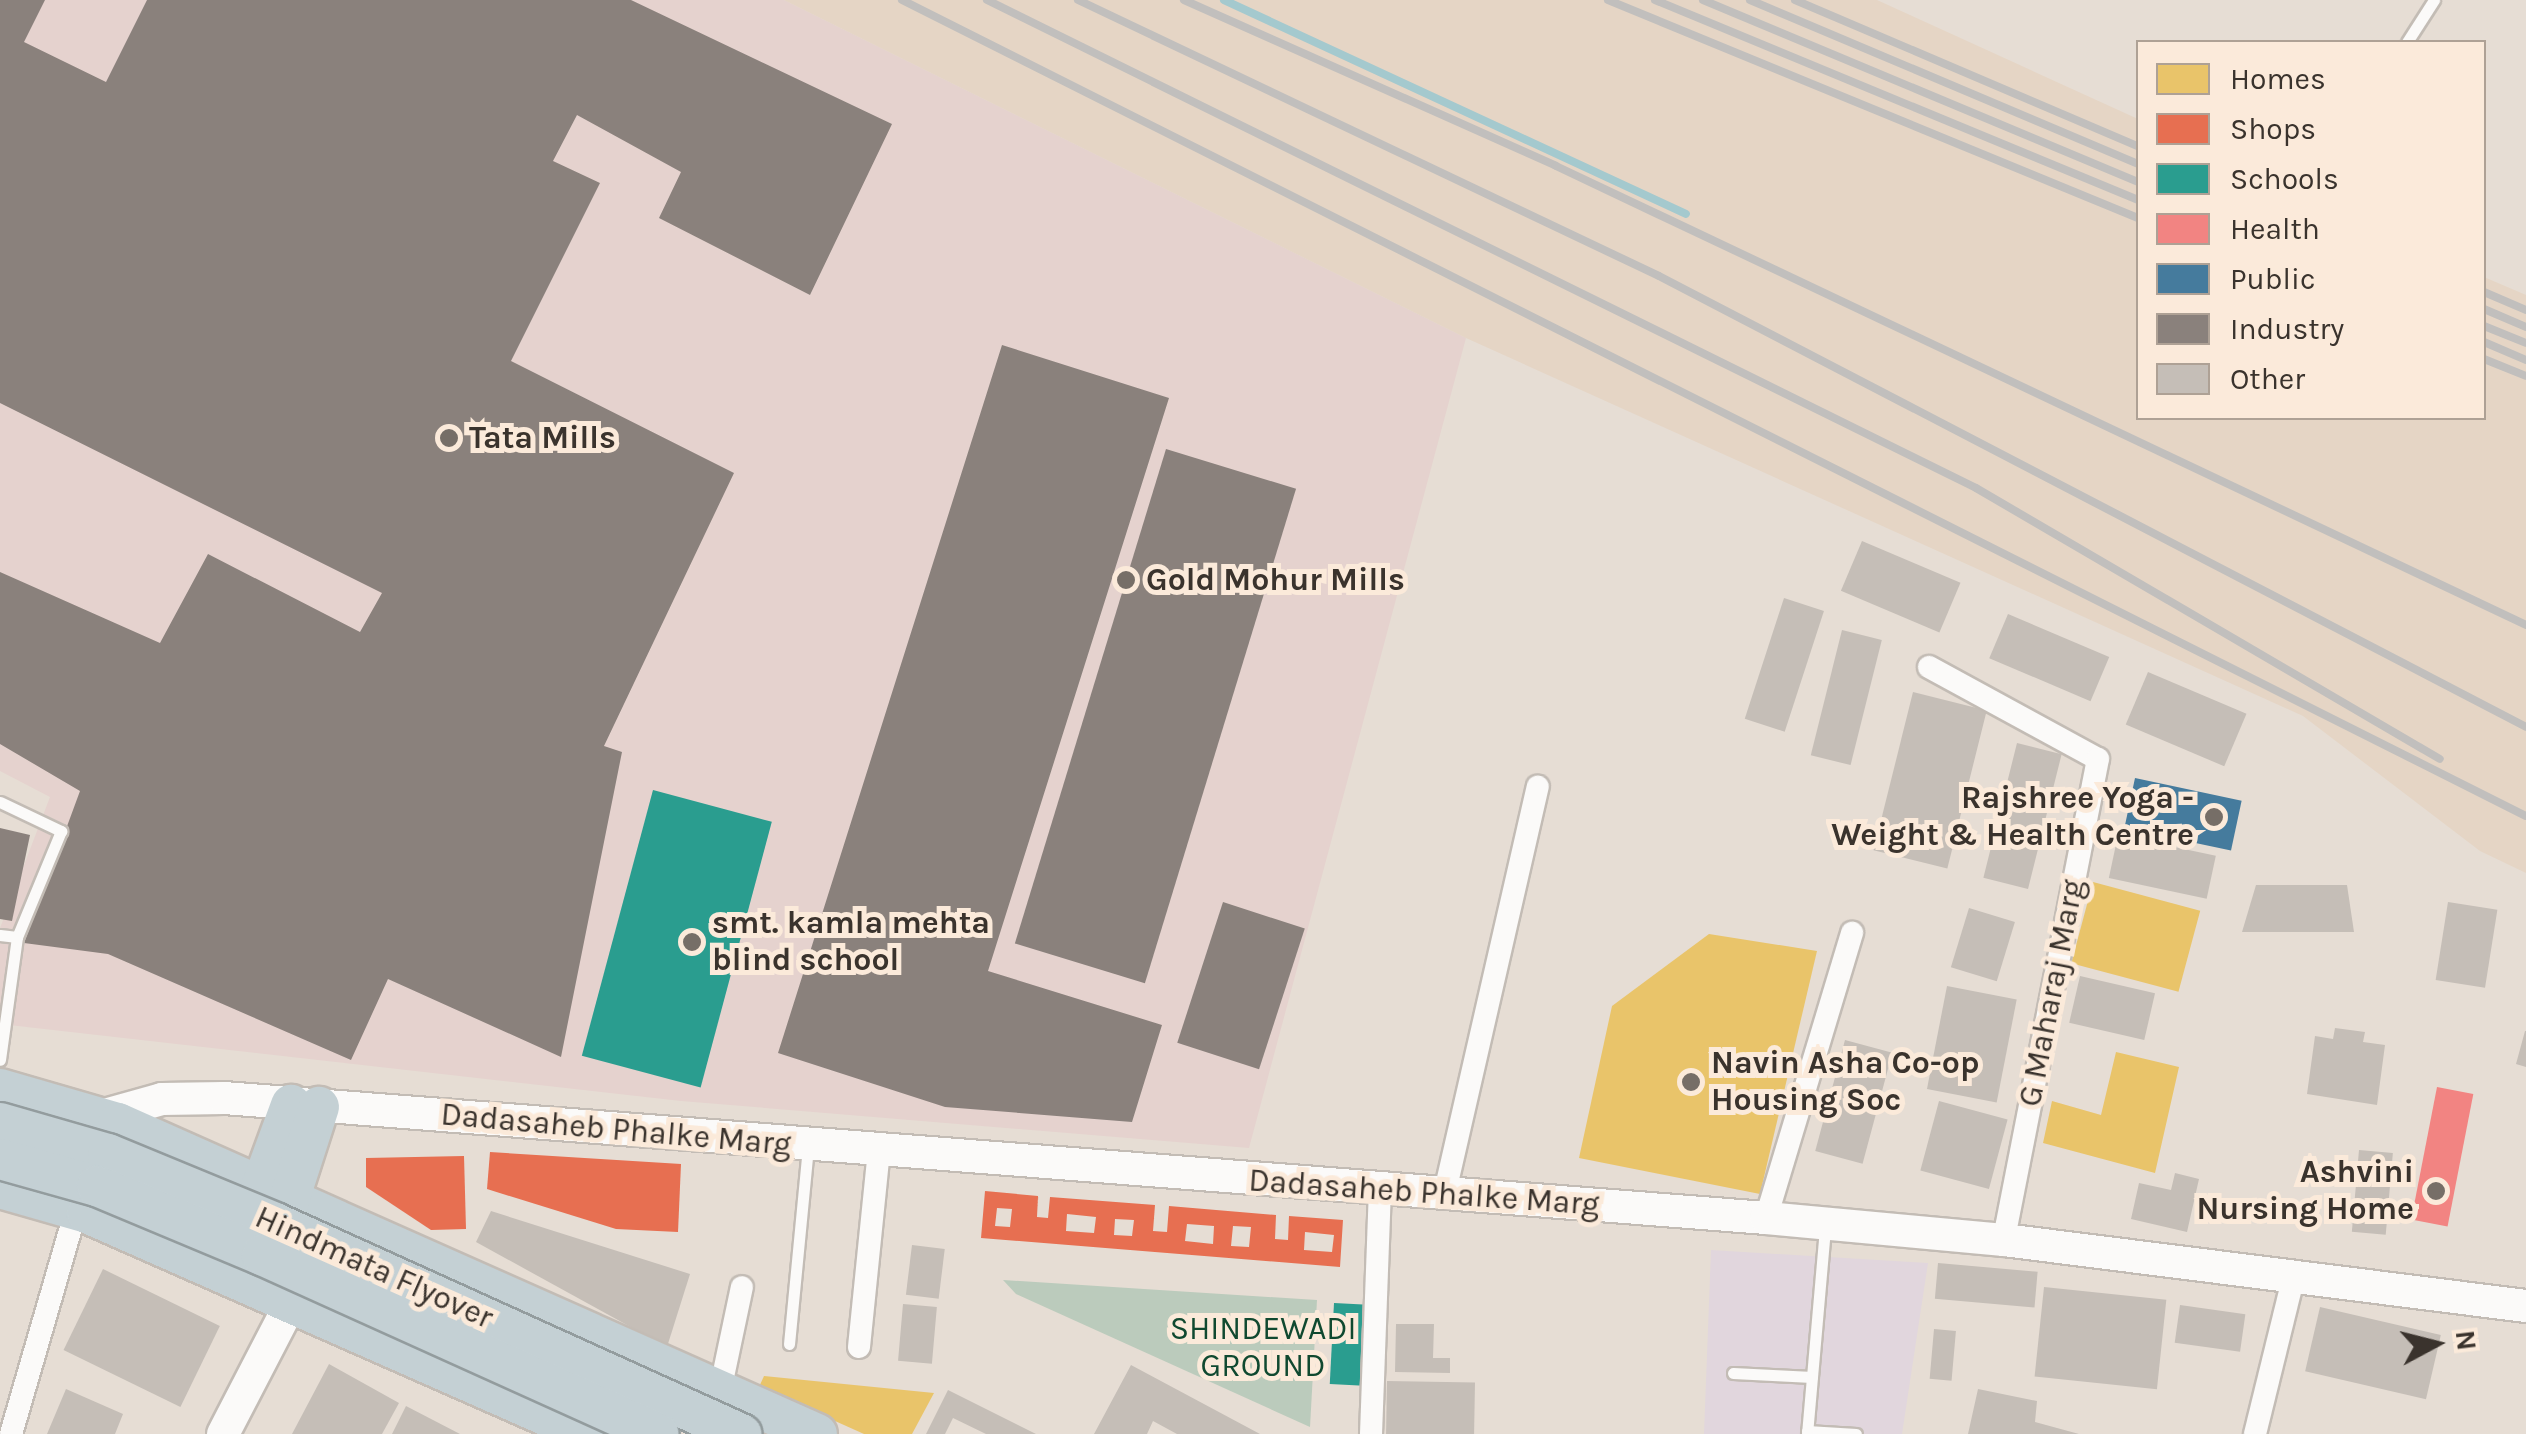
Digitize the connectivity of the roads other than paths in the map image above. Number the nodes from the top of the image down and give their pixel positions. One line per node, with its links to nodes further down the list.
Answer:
1 (2434, 0): 2 (lane)
2 (2407, 40)
3 (1928, 667): 24 (street, G Maharaj Marg)
4 (1538, 786): 20 (street)
5 (0, 802): 8 (lane)
6 (1852, 932): 22 (street)
7 (0, 935): 8 (lane)
8 (17, 937): 9 (lane)
9 (0, 1060)
10 (0, 1089): 12 (highway)
11 (305, 1106): 12 (street, Dadasaheb Phalke Marg); 14 (street, Dadasaheb Phalke Marg); 19 (highway)
12 (98, 1117): 19 (highway)
13 (0, 1123): 39 (highway, Hindmata Flyover, bridge)
14 (808, 1145): 15 (street, Dadasaheb Phalke Marg); 29 (lane)
15 (879, 1151): 18 (street, Dadasaheb Phalke Marg); 30 (street)
16 (0, 1158): 38 (highway, Hindmata Flyover, bridge)
17 (0, 1188): 21 (highway)
18 (1380, 1191): 20 (street, Dadasaheb Phalke Marg); 41 (street)
19 (276, 1192): 27 (highway); 33 (highway)
20 (1444, 1196): 22 (street, Dadasaheb Phalke Marg)
21 (76, 1210): 27 (highway); 35 (street)
22 (1766, 1218): 23 (street, Dadasaheb Phalke Marg)
23 (1826, 1224): 24 (street, Dadasaheb Phalke Marg); 32 (lane)
24 (2004, 1240): 25 (street, Dadasaheb Phalke Marg)
25 (2294, 1274): 28 (street, Dadasaheb Phalke Marg); 43 (street)
26 (742, 1287): 33 (street)
27 (260, 1288): 36 (street); 37 (highway)
28 (2526, 1306)
29 (789, 1344)
30 (859, 1346)
31 (1733, 1372): 32 (lane)
32 (1812, 1377): 34 (lane)
33 (720, 1391): 40 (highway)
34 (1807, 1432): 42 (lane)
35 (11, 1434)
36 (223, 1434)
37 (588, 1434)
38 (658, 1434)
39 (740, 1434)
40 (818, 1434)
41 (1370, 1434)
42 (1856, 1434)
43 (2255, 1434)

